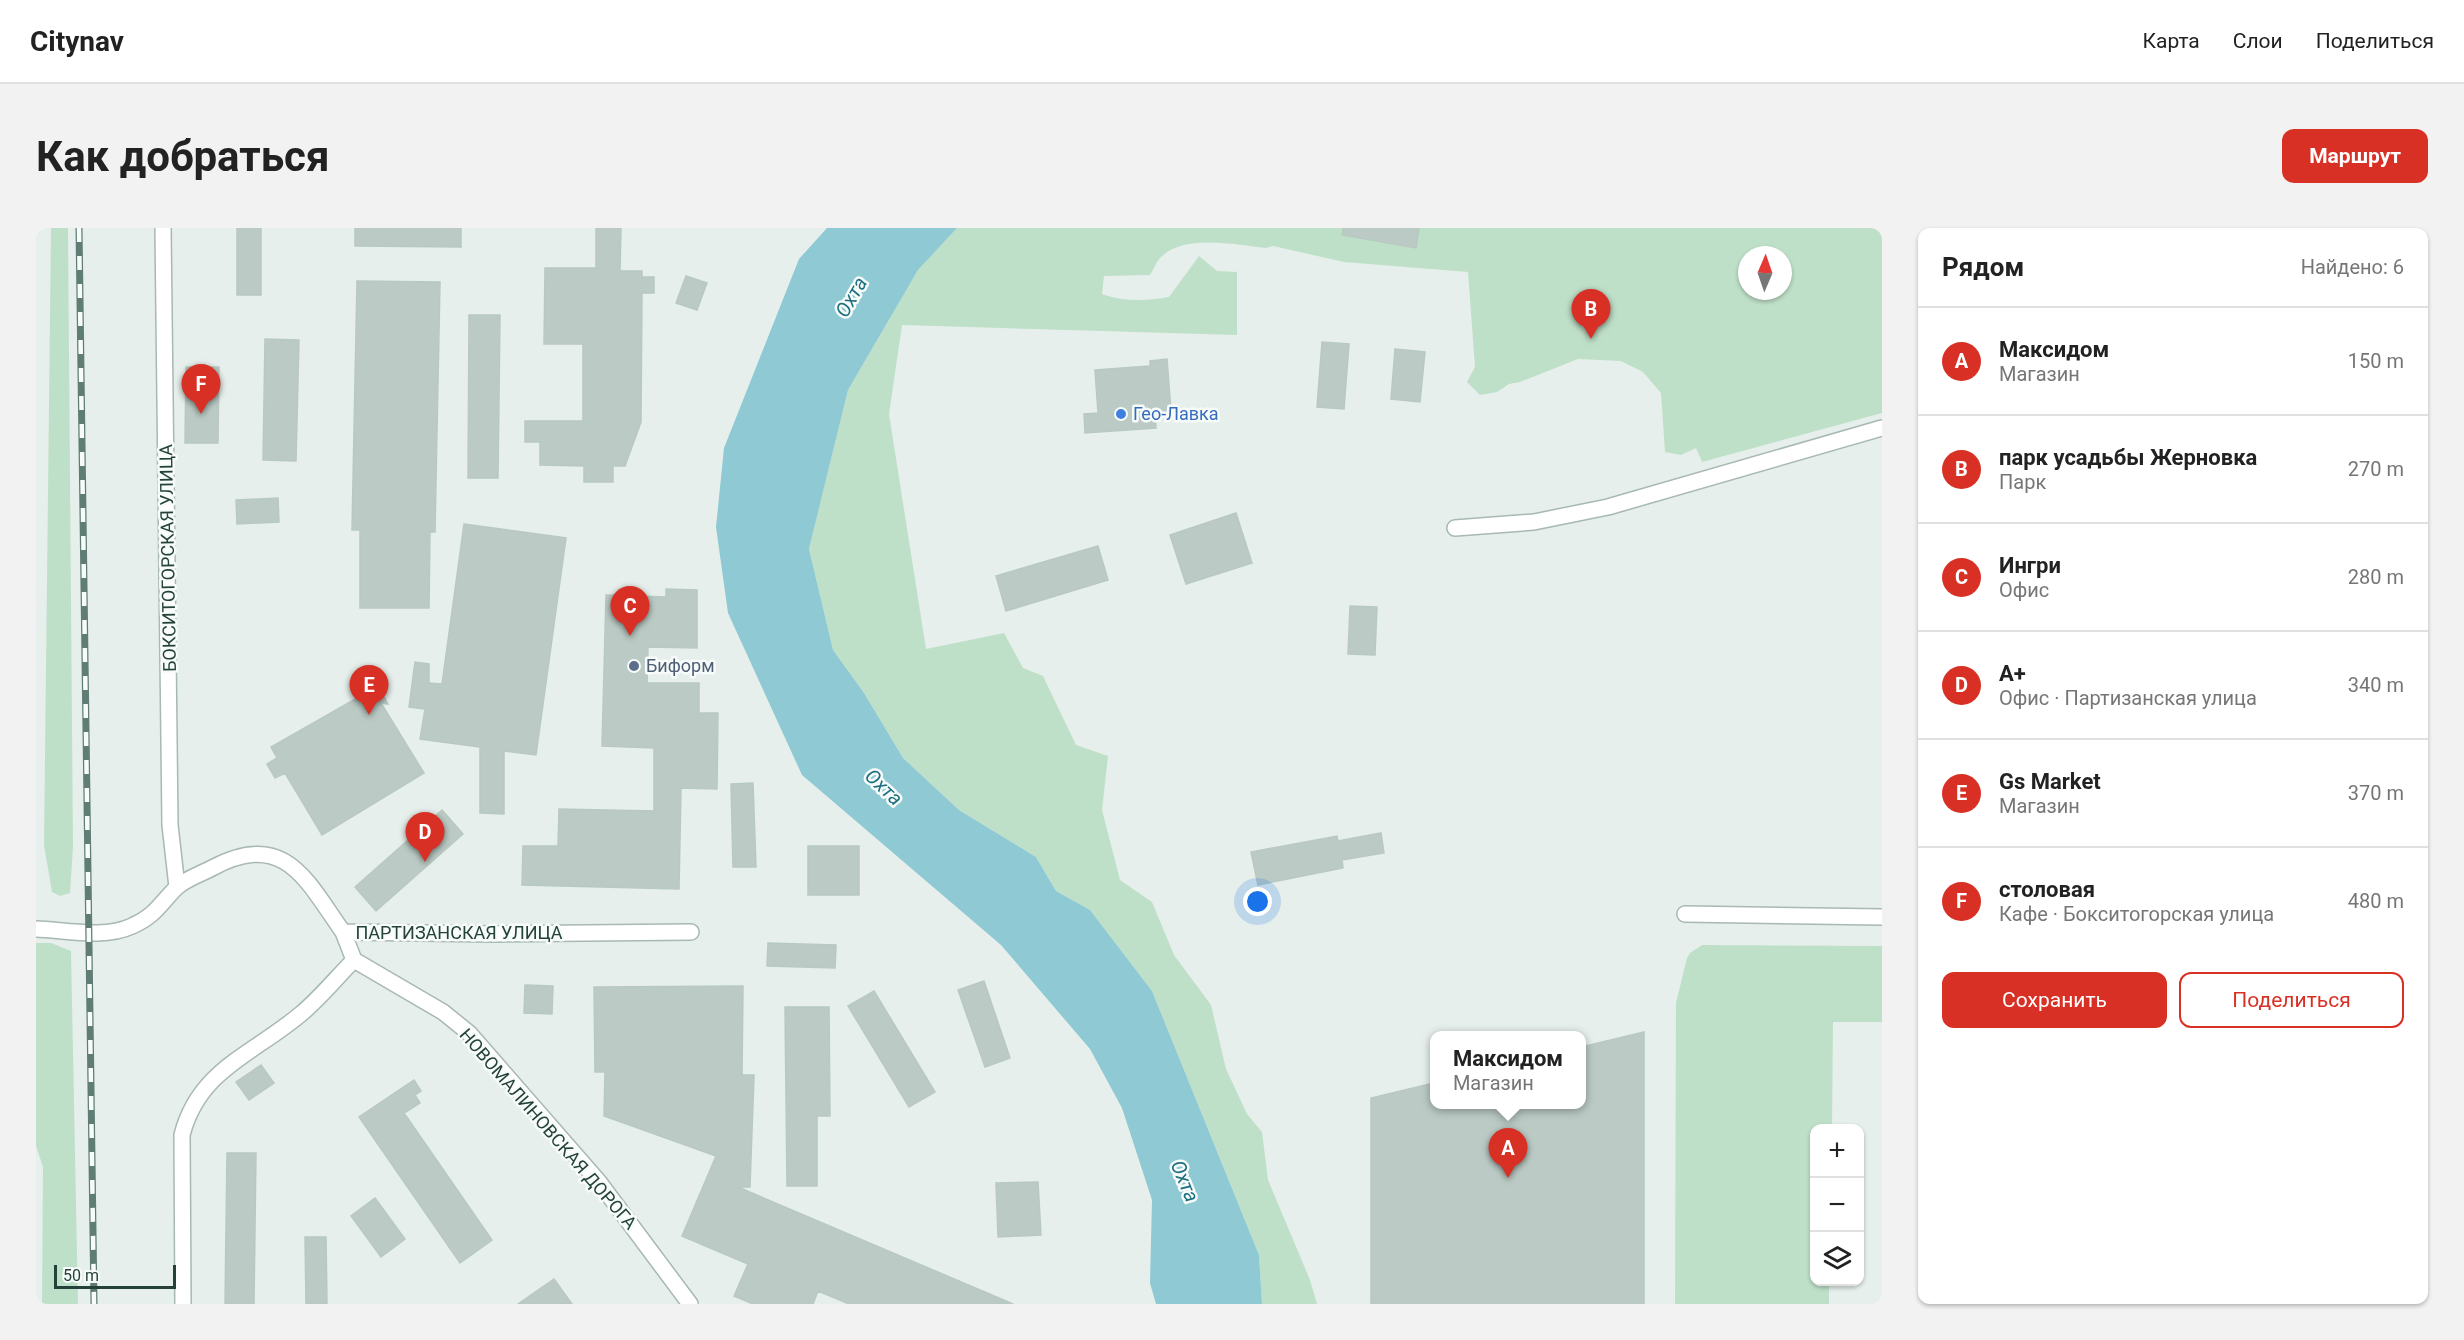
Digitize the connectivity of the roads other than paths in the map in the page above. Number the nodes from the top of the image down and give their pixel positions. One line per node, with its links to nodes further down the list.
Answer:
1 (163, 228): 4 (street, БОКСИТОГОРСКАЯ УЛИЦА)
2 (1882, 428): 3 (street)
3 (1455, 528)
4 (177, 887): 7 (street, ПАРТИЗАНСКАЯ УЛИЦА); 8 (street, ПАРТИЗАНСКАЯ УЛИЦА)
5 (1685, 914): 6 (street)
6 (1882, 917)
7 (36, 929)
8 (343, 932): 9 (street, ПАРТИЗАНСКАЯ УЛИЦА); 10 (street)
9 (691, 932)
10 (354, 960): 11 (street); 12 (street, НОВОМАЛИНОВСКАЯ ДОРОГА)
11 (183, 1304)
12 (690, 1304)

